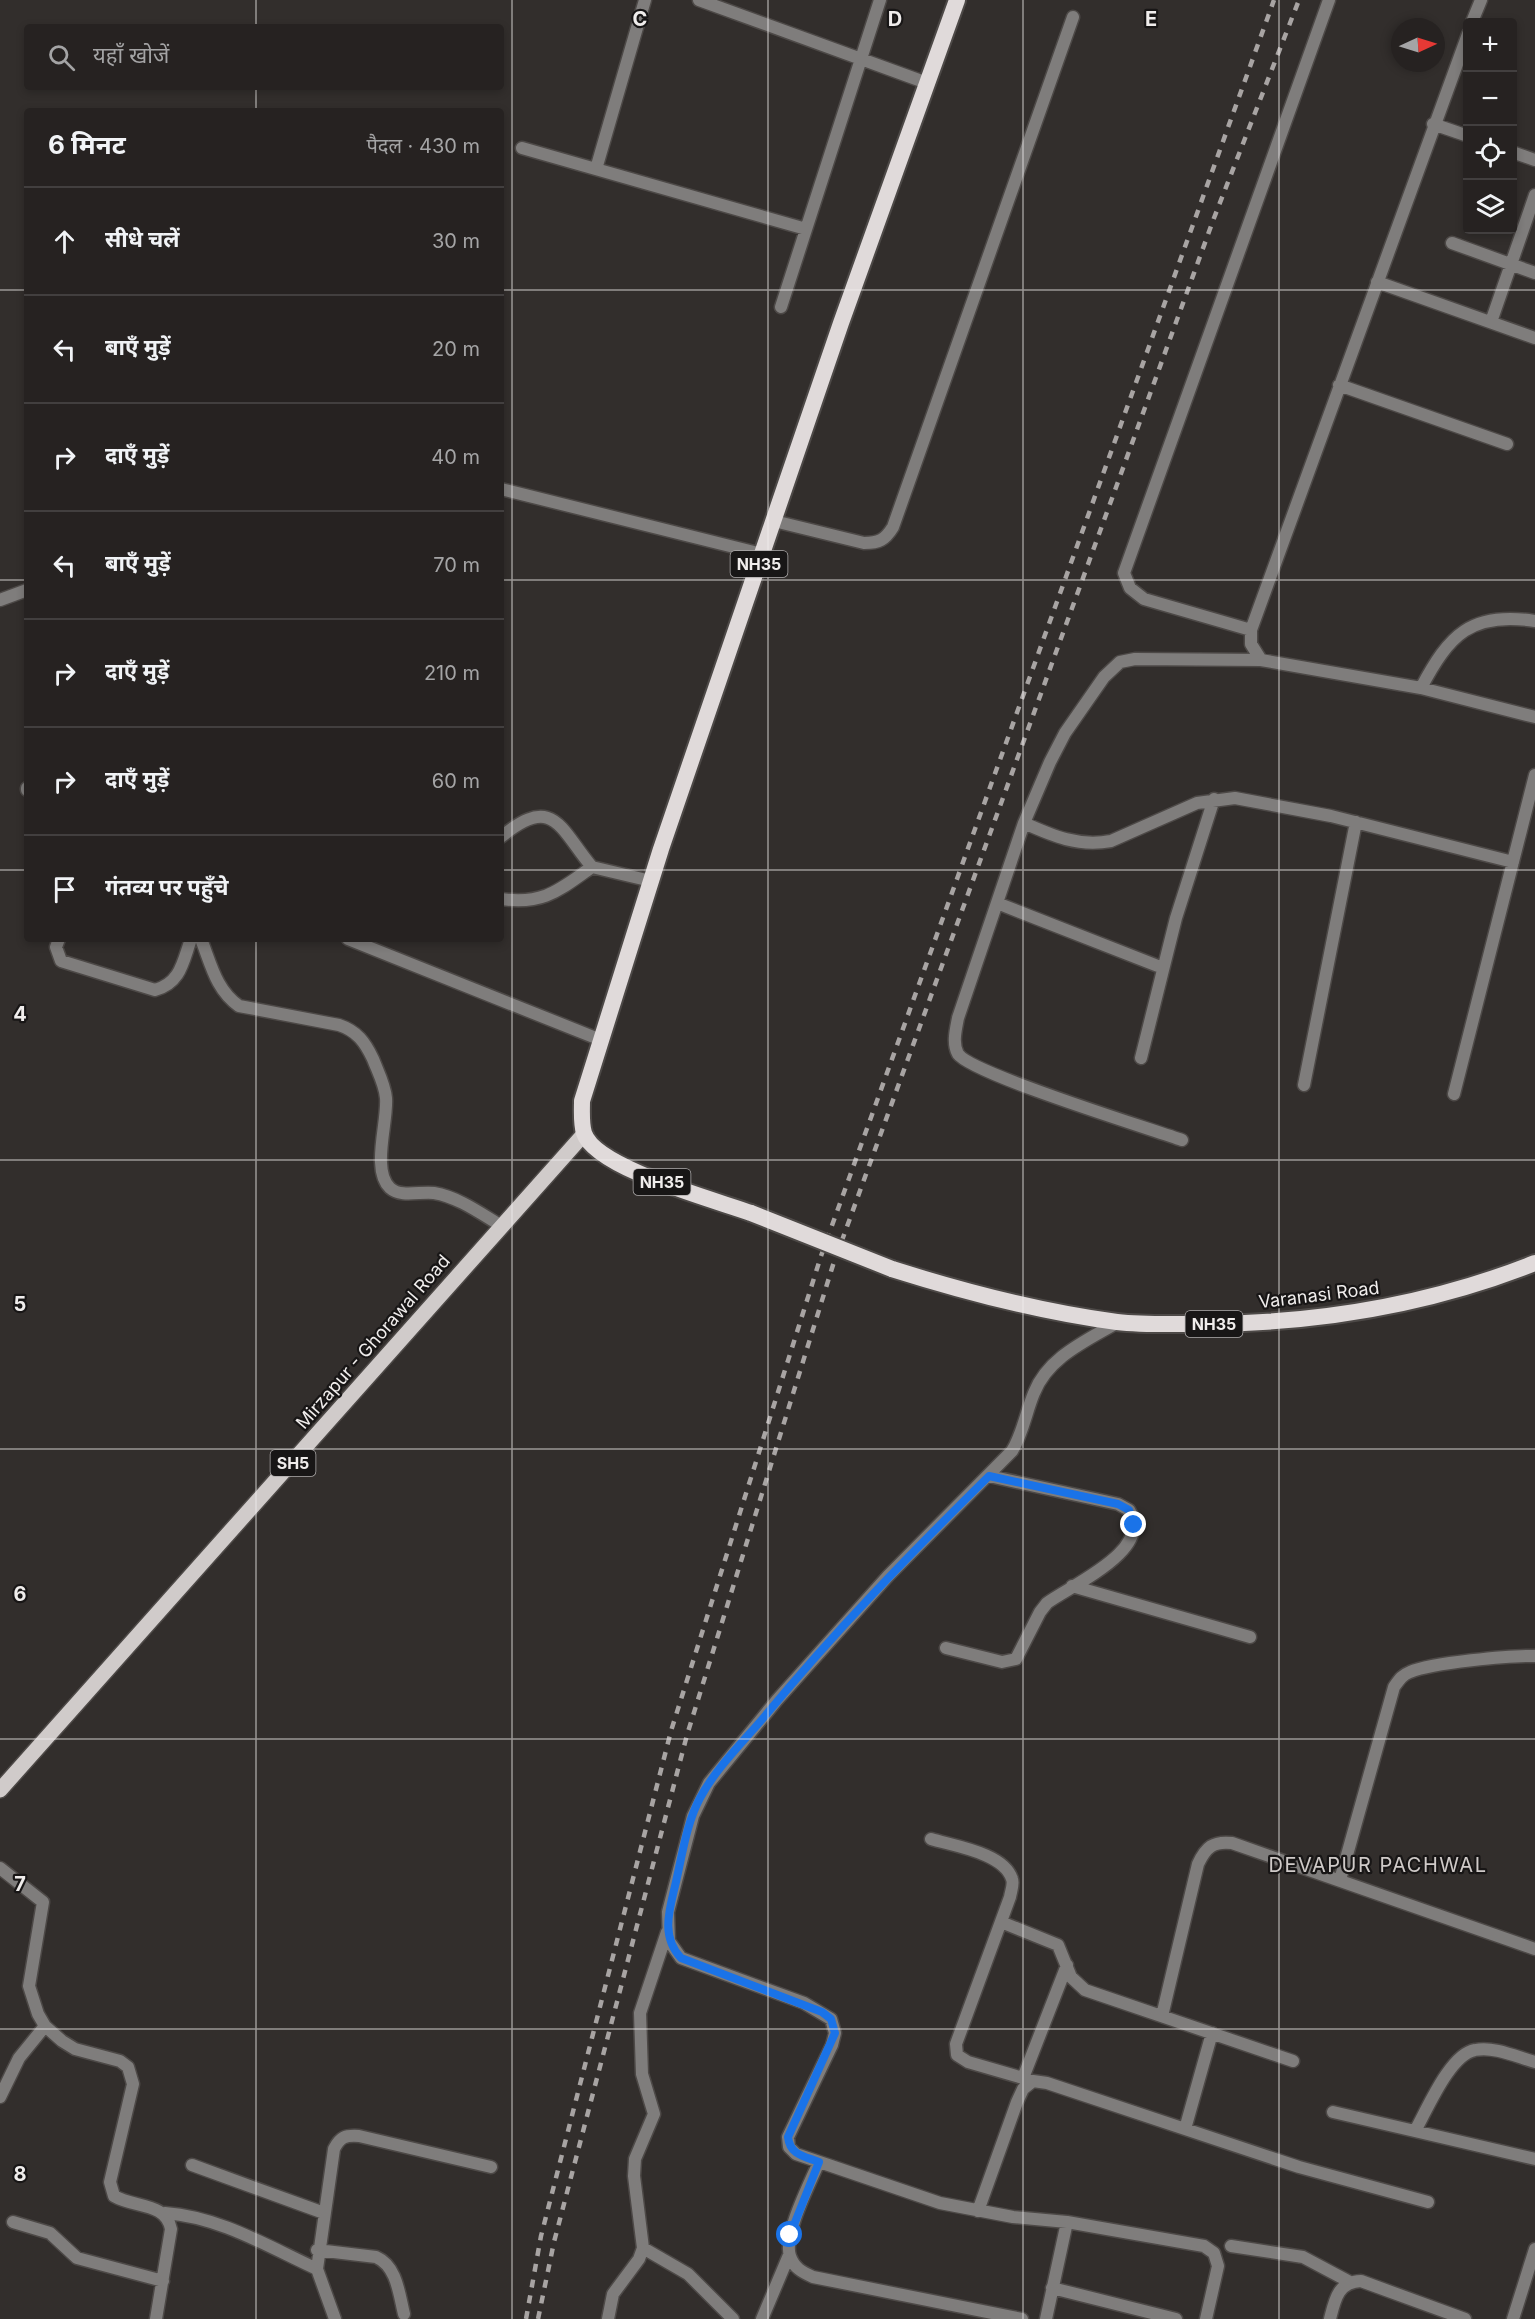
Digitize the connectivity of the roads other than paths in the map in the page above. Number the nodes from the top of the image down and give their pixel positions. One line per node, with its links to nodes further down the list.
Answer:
1 (645, 0): 17 (street)
2 (699, 0): 10 (street)
3 (880, 0): 10 (street)
4 (957, 0): 11 (highway, NH35)
5 (1329, 0): 35 (street)
6 (1481, 0): 8 (street)
7 (1073, 17): 30 (street)
8 (1474, 18)
9 (1463, 45): 12 (street)
10 (861, 59): 11 (street); 19 (street)
11 (927, 82): 30 (highway, NH35)
12 (1433, 124): 13 (street); 23 (street)
13 (1463, 135)
14 (522, 148): 17 (street)
15 (1517, 154): 16 (street)
16 (1535, 160)
17 (596, 169): 19 (street)
18 (1535, 195): 21 (street)
19 (806, 229): 24 (street)
20 (1452, 243): 21 (street)
21 (1511, 264): 22 (street); 25 (street)
22 (1535, 273)
23 (1377, 282): 25 (street); 27 (street)
24 (781, 306)
25 (1491, 322): 26 (street)
26 (1535, 338)
27 (1339, 385): 28 (street); 35 (street)
28 (1507, 444)
29 (504, 490): 31 (street)
30 (774, 520): 31 (highway, NH35)
31 (762, 554): 46 (highway, NH35)
32 (24, 591): 33 (street)
33 (0, 600)
34 (1535, 621): 37 (street)
35 (1251, 630): 36 (street)
36 (1261, 660): 37 (street); 42 (street)
37 (1421, 688): 38 (street)
38 (1535, 717)
39 (1535, 775): 44 (street)
40 (1214, 799): 41 (street); 42 (street); 53 (street)
41 (1356, 822): 44 (street); 56 (street)
42 (1024, 823): 48 (street)
43 (504, 834): 45 (street)
44 (1513, 862): 57 (street)
45 (592, 867): 46 (street); 47 (street)
46 (651, 882): 54 (highway, NH35)
47 (504, 899)
48 (997, 903): 53 (street); 59 (street)
49 (58, 942): 50 (street)
50 (190, 942)
51 (202, 942): 60 (street)
52 (356, 942): 54 (street)
53 (1163, 968): 55 (street)
54 (601, 1040): 58 (highway, NH35)
55 (1141, 1058)
56 (1304, 1085)
57 (1454, 1094)
58 (584, 1134): 60 (main road, Mirzapur - Ghorawal Road / SH5); 62 (highway, Varanasi Road / NH35, bridge)
59 (1182, 1140)
60 (500, 1225): 68 (main road, Mirzapur - Ghorawal Road / SH5)
61 (1535, 1263): 62 (highway, Varanasi Road / NH35)
62 (1118, 1322): 63 (street)
63 (989, 1476): 64 (street); 73 (street)
64 (1072, 1586): 65 (street); 66 (street)
65 (1250, 1637)
66 (946, 1648)
67 (1535, 1656): 71 (street)
68 (0, 1790)
69 (931, 1839): 72 (street)
70 (0, 1868): 77 (street)
71 (1340, 1880): 74 (street); 76 (street)
72 (1001, 1922): 75 (street); 81 (street)
73 (668, 1931): 87 (street); 97 (street)
74 (1535, 1949)
75 (1067, 1965): 76 (street); 81 (street)
76 (1162, 2016): 78 (street)
77 (45, 2026): 82 (street); 92 (street)
78 (1212, 2033): 79 (street); 84 (street)
79 (1293, 2061)
80 (1535, 2062): 85 (street)
81 (1028, 2079): 84 (street); 91 (street)
82 (0, 2097)
83 (1334, 2112): 85 (street)
84 (1185, 2129): 90 (street)
85 (1415, 2131): 86 (street)
86 (1535, 2159)
87 (819, 2162): 91 (street); 100 (street)
88 (192, 2165): 93 (street)
89 (491, 2167): 93 (street)
90 (1428, 2202)
91 (978, 2211): 95 (street)
92 (165, 2213): 101 (street); 102 (street)
93 (324, 2213): 98 (street)
94 (13, 2222): 102 (street)
95 (1067, 2222): 104 (street); 114 (street)
96 (1231, 2246): 103 (street)
97 (643, 2248): 108 (street); 109 (street)
98 (318, 2250): 101 (street); 105 (street)
99 (1534, 2252): 117 (street)
100 (789, 2255): 110 (street); 111 (street)
101 (317, 2269): 107 (street)
102 (163, 2281): 106 (street)
103 (1350, 2282): 115 (street); 116 (street)
104 (1052, 2288): 112 (street); 113 (street)
105 (405, 2314)
106 (156, 2319)
107 (335, 2319)
108 (608, 2319)
109 (733, 2319)
110 (762, 2319)
111 (1022, 2319)
112 (1046, 2319)
113 (1176, 2319)
114 (1206, 2319)
115 (1330, 2319)
116 (1465, 2319)
117 (1513, 2319)

